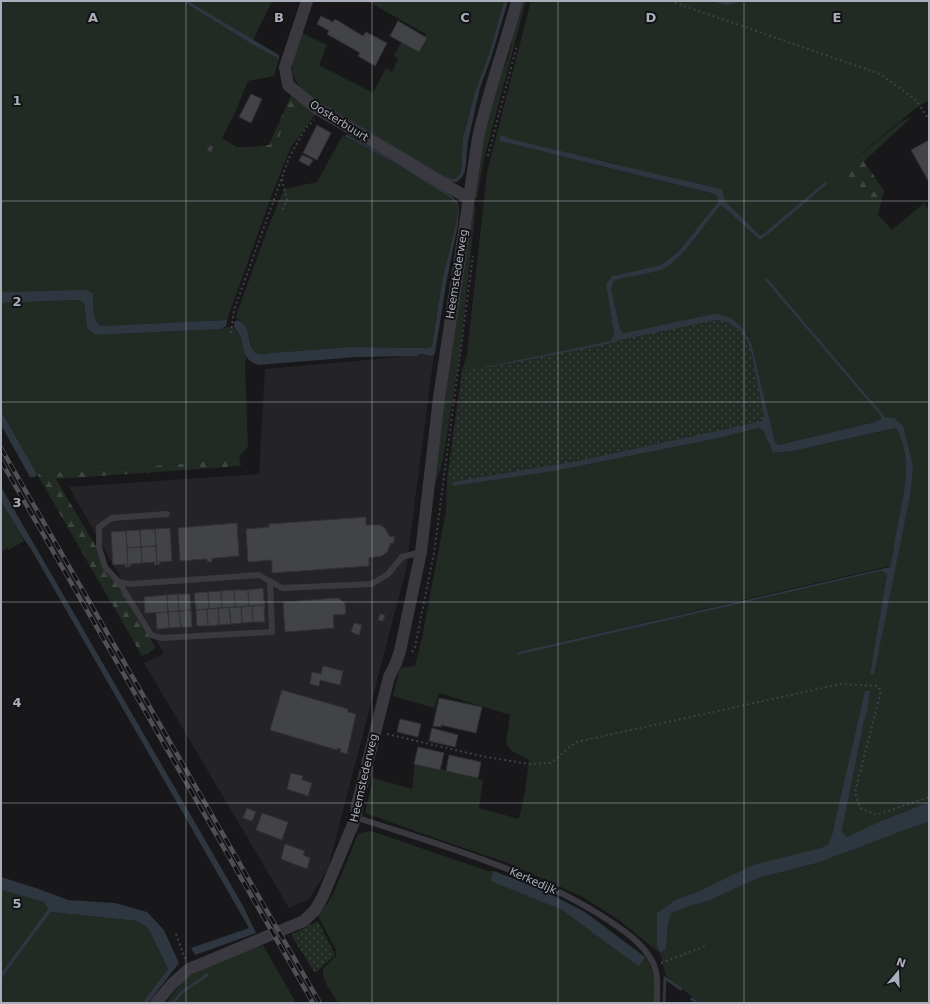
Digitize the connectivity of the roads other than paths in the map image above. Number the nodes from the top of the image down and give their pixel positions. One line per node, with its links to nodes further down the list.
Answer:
1 (307, 1): 3 (street, Oosterbuurt)
2 (517, 1): 3 (street, Heemstederweg)
3 (468, 198): 5 (street, Heemstederweg)
4 (167, 514): 7 (lane)
5 (421, 552): 6 (lane); 8 (street, Heemstederweg)
6 (270, 581): 7 (lane); 7 (lane)
7 (119, 582)
8 (359, 818): 9 (street, Heemstederweg); 10 (lane, Kerkedijk)
9 (156, 1003)
10 (657, 1003)

